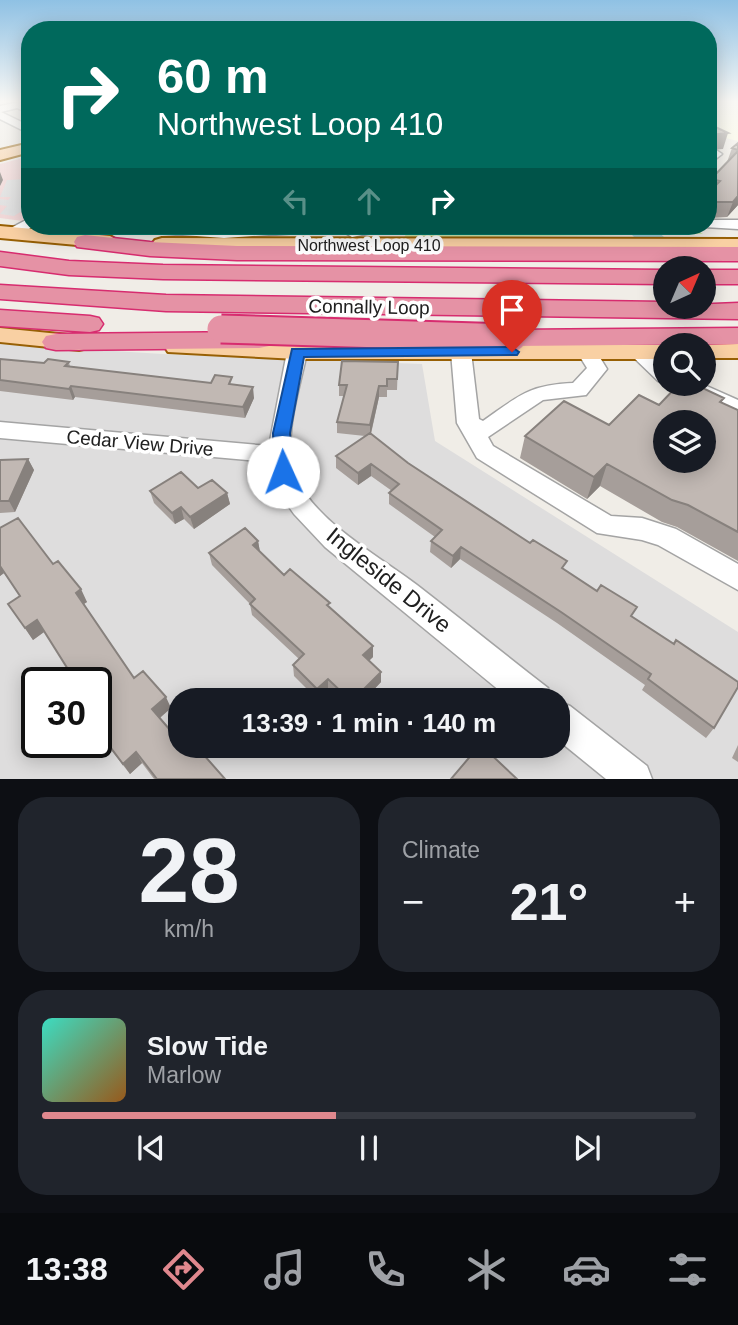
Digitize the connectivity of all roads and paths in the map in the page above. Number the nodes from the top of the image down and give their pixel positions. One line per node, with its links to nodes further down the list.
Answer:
1 (21, 149): 2 (main road)
2 (0, 155)
3 (738, 224): 4 (street)
4 (717, 225)
5 (30, 235): 9 (main road, Northwest Loop 410)
6 (119, 235): 10 (street)
7 (320, 235): 10 (main road, Northwest Loop 410)
8 (385, 235): 11 (main road, Northwest Loop 410)
9 (85, 242): 10 (main road, Northwest Loop 410); 12 (highway)
10 (112, 242)
11 (738, 245)
12 (738, 255): 14 (highway)
13 (0, 259): 14 (highway, Connally Loop)
14 (380, 275): 15 (highway, Connally Loop)
15 (653, 277)
16 (716, 277): 17 (highway)
17 (738, 277)
18 (0, 292): 19 (highway, Connally Loop)
19 (738, 313): 22 (highway)
20 (0, 318): 23 (highway, bridge)
21 (0, 335): 22 (main road)
22 (57, 342): 25 (main road)
23 (736, 348): 24 (main road)
24 (716, 350)
25 (297, 352): 26 (main road); 35 (street, Ingleside Drive)
26 (461, 352): 27 (main road); 33 (street)
27 (587, 352): 28 (main road); 33 (street)
28 (639, 352): 29 (main road); 30 (street)
29 (653, 352)
30 (653, 365)
31 (710, 396): 32 (street)
32 (738, 409)
33 (468, 423): 36 (street)
34 (0, 430): 35 (street, Cedar View Drive)
35 (280, 455): 37 (street, Ingleside Drive)
36 (738, 578)
37 (522, 688)
38 (570, 728): 39 (street)
39 (634, 779)

